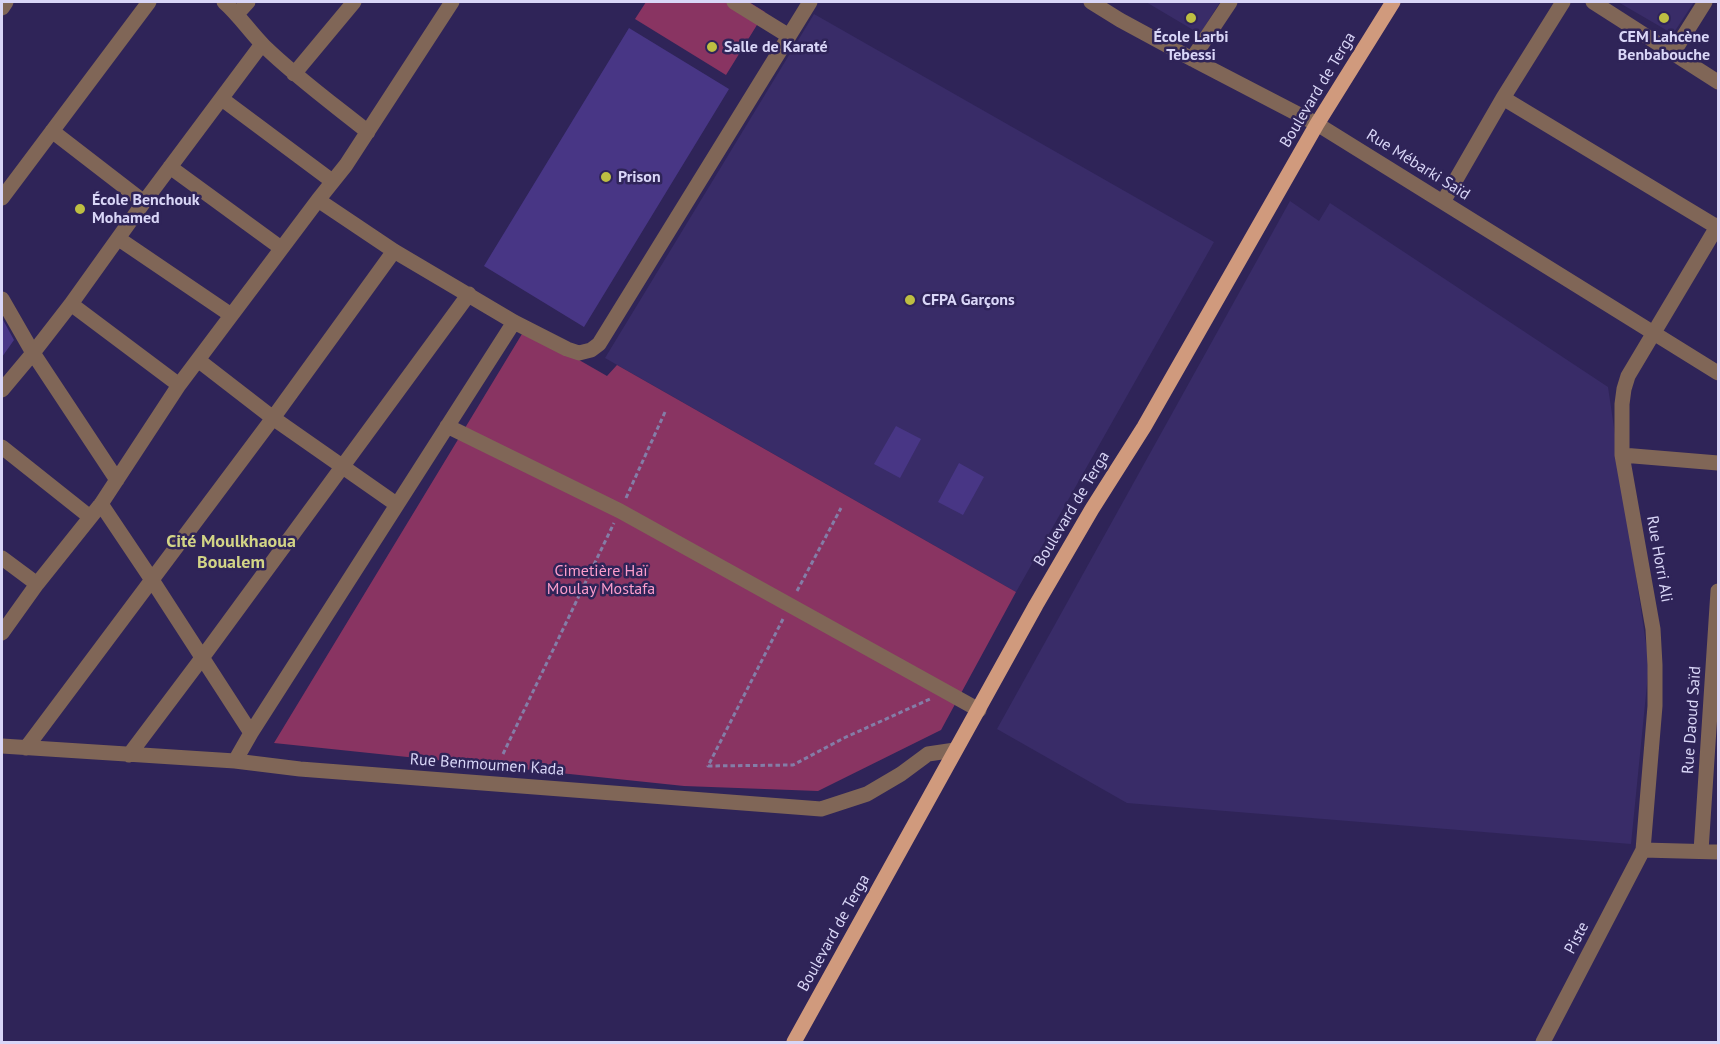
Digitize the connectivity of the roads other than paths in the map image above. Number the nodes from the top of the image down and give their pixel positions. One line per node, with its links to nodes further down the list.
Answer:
1 (6, 2): 15 (street)
2 (149, 2): 26 (street)
3 (224, 2): 16 (street)
4 (248, 2): 16 (street)
5 (352, 2): 21 (street)
6 (452, 2): 27 (street)
7 (734, 2): 17 (street)
8 (810, 2): 17 (street)
9 (1091, 2): 20 (street, Rue Mébarki Saïd)
10 (1230, 2): 20 (street)
11 (1394, 2): 25 (main road, Boulevard de Terga)
12 (1563, 2): 23 (street)
13 (1593, 2): 19 (street)
14 (1705, 2): 19 (street)
15 (2, 8)
16 (237, 14): 18 (street)
17 (789, 36): 42 (street)
18 (262, 44): 21 (street); 24 (street)
19 (1674, 53): 22 (street)
20 (1192, 59): 25 (street, Rue Mébarki Saïd)
21 (294, 74): 27 (street)
22 (1719, 82)
23 (1503, 98): 33 (street); 34 (street)
24 (222, 99): 28 (street); 29 (street)
25 (1317, 124): 33 (street, Rue Mébarki Saïd); 65 (main road, Boulevard de Terga)
26 (52, 131): 30 (street); 32 (street)
27 (368, 132): 29 (street)
28 (170, 167): 32 (street); 36 (street)
29 (332, 181): 31 (street)
30 (2, 198)
31 (318, 200): 36 (street); 37 (street)
32 (144, 202): 35 (street)
33 (1443, 202): 43 (street, Rue Mébarki Saïd)
34 (1718, 226): 43 (street, Rue Horri Ali)
35 (119, 238): 40 (street); 41 (street)
36 (281, 248): 41 (street)
37 (394, 251): 38 (street); 49 (street)
38 (469, 294): 42 (street); 54 (street)
39 (2, 299): 44 (street)
40 (71, 304): 44 (street); 47 (street)
41 (231, 315): 45 (street)
42 (514, 322): 50 (street)
43 (1655, 334): 46 (street, Rue Mébarki Saïd); 52 (street, Rue Horri Ali)
44 (33, 353): 48 (street); 55 (street)
45 (198, 360): 47 (street); 49 (street)
46 (1719, 373)
47 (179, 385): 55 (street)
48 (2, 390)
49 (273, 418): 54 (street); 60 (street)
50 (447, 426): 57 (street); 65 (street)
51 (2, 447): 58 (street)
52 (1622, 455): 53 (street); 73 (street, Rue Horri Ali)
53 (1719, 463)
54 (343, 467): 57 (street); 64 (street)
55 (117, 480): 56 (street)
56 (101, 504): 58 (street); 60 (street)
57 (396, 504): 66 (street)
58 (90, 518): 61 (street)
59 (2, 558): 61 (street)
60 (152, 580): 64 (street); 68 (street)
61 (37, 584): 63 (street)
62 (1719, 591): 70 (street, Rue Daoud Saïd)
63 (2, 633)
64 (202, 658): 66 (street); 71 (street)
65 (979, 710): 69 (main road, Boulevard de Terga)
66 (251, 733): 72 (street)
67 (2, 746): 68 (street, Rue Benmoumen Kada)
68 (26, 748): 71 (street, Rue Benmoumen Kada)
69 (955, 750): 72 (street, Rue Benmoumen Kada); 76 (main road, Boulevard de Terga)
70 (1713, 753): 74 (street, Rue Daoud Saïd)
71 (129, 755): 72 (street, Rue Benmoumen Kada)
72 (235, 761)
73 (1643, 850): 74 (street); 77 (street, Piste)
74 (1701, 851): 75 (street)
75 (1719, 852)
76 (794, 1042)
77 (1543, 1042)

